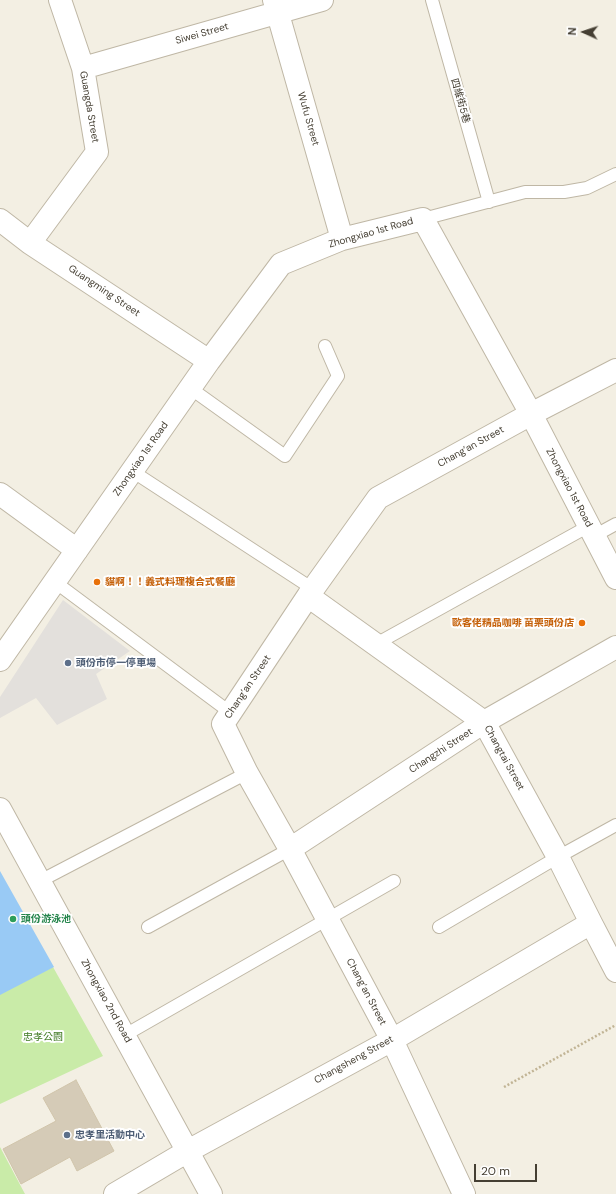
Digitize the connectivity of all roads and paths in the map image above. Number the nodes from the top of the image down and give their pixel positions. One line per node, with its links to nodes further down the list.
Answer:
1 (60, 0): 5 (street, Guangda Street)
2 (322, 0): 4 (street, Siwei Street)
3 (432, 0): 7 (lane, 四維街5巷)
4 (276, 6): 5 (street, Siwei Street); 10 (street, Wufu Street)
5 (83, 68): 11 (street, Guangda Street)
6 (616, 174): 7 (lane)
7 (488, 202): 8 (lane)
8 (423, 219): 10 (street, Zhongxiao 1st Road); 16 (street, Zhongxiao 1st Road)
9 (0, 220): 11 (street, Guangming Street)
10 (342, 239): 13 (street, Zhongxiao 1st Road)
11 (30, 243): 13 (street, Guangming Street)
12 (325, 346): 15 (lane)
13 (209, 361): 15 (street, Zhongxiao 1st Road)
14 (616, 370): 16 (street, Chang’an Street)
15 (190, 388): 17 (street, Zhongxiao 1st Road)
16 (531, 414): 20 (street, Zhongxiao 1st Road); 24 (street, Chang’an Street)
17 (132, 471): 21 (street, Zhongxiao 1st Road); 24 (lane)
18 (0, 494): 21 (street)
19 (616, 524): 20 (lane)
20 (592, 531): 22 (street, Zhongxiao 1st Road); 25 (lane)
21 (77, 550): 23 (street, Zhongxiao 1st Road)
22 (616, 578)
23 (55, 582): 27 (street, Zhongxiao 1st Road); 28 (lane)
24 (311, 593): 25 (street, Changtai Street); 28 (street, Chang’an Street)
25 (376, 644): 29 (street, Changtai Street)
26 (616, 647): 29 (street, Changzhi Street)
27 (0, 660)
28 (230, 713): 30 (street, Chang’an Street)
29 (484, 722): 33 (street, Changzhi Street); 34 (street, Changtai Street)
30 (247, 772): 33 (street, Chang’an Street); 35 (lane)
31 (0, 809): 35 (street, Zhongxiao 2nd Road)
32 (616, 825): 34 (lane)
33 (290, 849): 37 (street, Chang’an Street); 39 (lane)
34 (558, 856): 38 (street, Changtai Street); 40 (lane)
35 (40, 881): 43 (street, Zhongxiao 2nd Road)
36 (394, 881): 37 (lane)
37 (327, 919): 43 (lane); 44 (street, Chang’an Street)
38 (591, 923): 41 (street, Changtai Street); 44 (street, Changsheng Street)
39 (148, 927)
40 (439, 927)
41 (616, 971)
42 (616, 1025): 45 (path)
43 (125, 1035): 46 (street, Zhongxiao 2nd Road)
44 (392, 1040): 46 (street, Changsheng Street); 49 (street, Chang’an Street)
45 (504, 1087)
46 (188, 1151): 47 (street, Changsheng Street); 48 (street, Zhongxiao 2nd Road)
47 (115, 1194)
48 (211, 1194)
49 (464, 1194)

